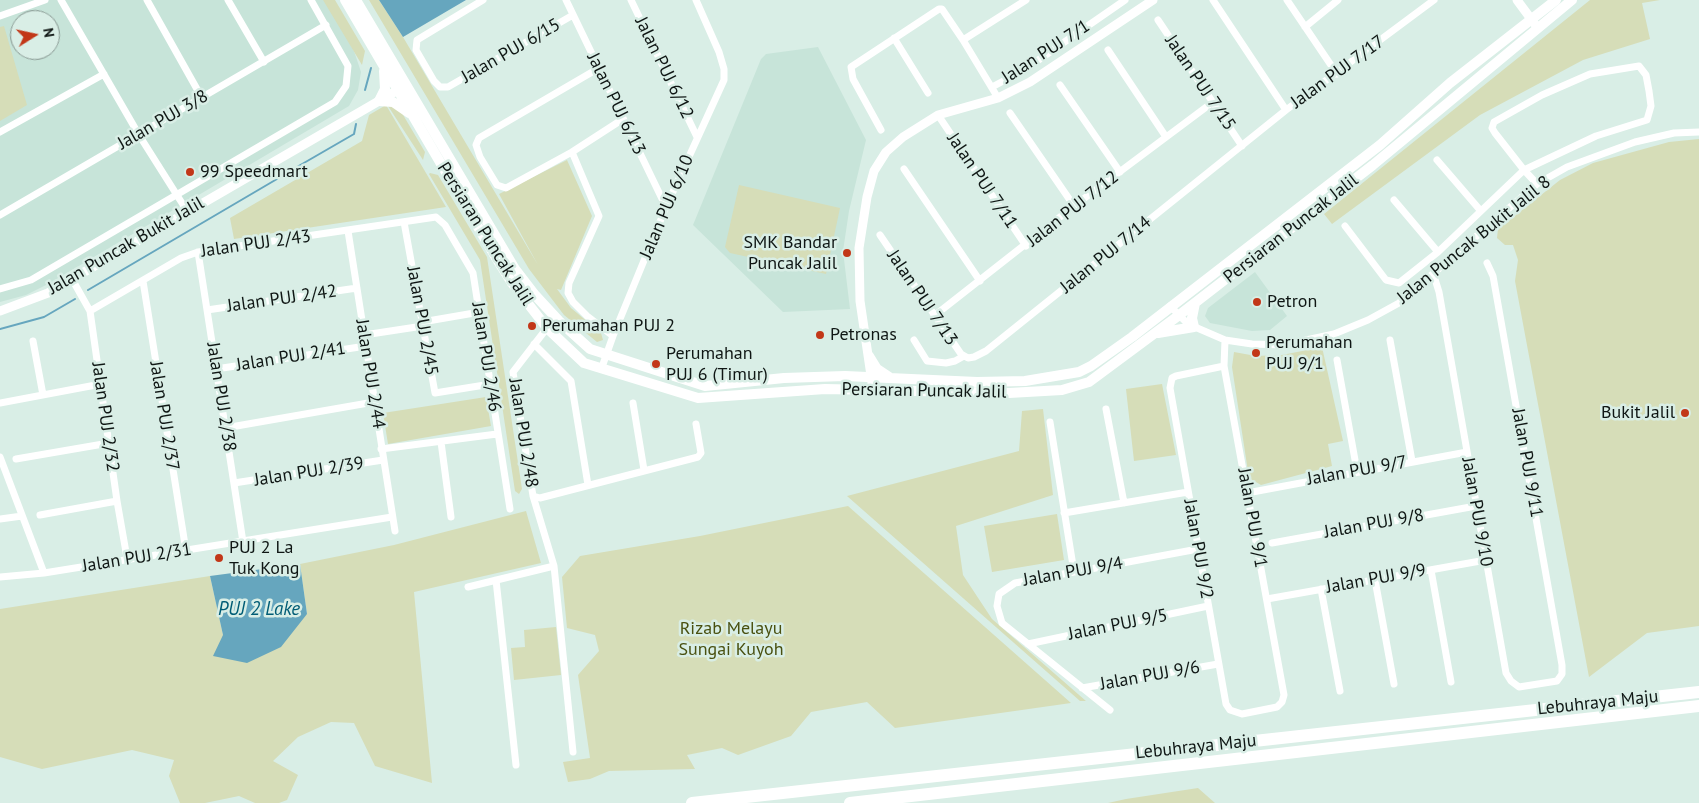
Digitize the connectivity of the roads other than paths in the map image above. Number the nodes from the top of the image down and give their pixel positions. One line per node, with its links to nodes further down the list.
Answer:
1 (45, 0): 25 (street)
2 (61, 0): 36 (street)
3 (147, 0): 42 (street)
4 (228, 0): 33 (street)
5 (311, 0): 28 (street)
6 (345, 0): 34 (main road, Persiaran Puncak Jalil)
7 (356, 0): 40 (main road, Persiaran Puncak Jalil)
8 (483, 0): 24 (street, Jalan PUJ 6/15)
9 (566, 0): 24 (street, Jalan PUJ 6/13)
10 (631, 0): 55 (street, Jalan PUJ 6/12)
11 (696, 0): 55 (street, Jalan PUJ 6/10)
12 (1010, 0): 23 (street)
13 (1026, 0): 23 (street)
14 (1153, 0): 43 (street)
15 (1213, 0): 46 (street)
16 (1287, 0): 29 (street)
17 (1338, 0): 29 (street)
18 (1434, 0): 37 (street, Jalan PUJ 7/17)
19 (1517, 0): 27 (street)
20 (1556, 0): 27 (main road, Persiaran Puncak Jalil)
21 (1572, 0): 27 (main road, Persiaran Puncak Jalil)
22 (1120, 1): 39 (street, Jalan PUJ 7/1)
23 (1015, 8): 31 (street)
24 (573, 15): 35 (street, Jalan PUJ 6/13)
25 (0, 16)
26 (1158, 20): 45 (street, Jalan PUJ 7/15)
27 (1534, 23): 86 (main road, Persiaran Puncak Jalil); 87 (main road, Persiaran Puncak Jalil)
28 (326, 25): 33 (street, Jalan PUJ 3/8); 64 (street)
29 (1305, 27): 37 (street)
30 (894, 38): 31 (street); 41 (street); 51 (street)
31 (963, 40): 39 (street)
32 (1108, 50): 56 (street)
33 (264, 62): 42 (street, Jalan PUJ 3/8)
34 (383, 65): 40 (main road, Persiaran Puncak Jalil); 44 (main road)
35 (599, 68): 50 (street, Jalan PUJ 6/13); 58 (street)
36 (104, 74): 52 (street); 54 (street)
37 (1337, 74): 46 (street, Jalan PUJ 7/17)
38 (1060, 85): 62 (street)
39 (992, 87): 43 (street)
40 (401, 88): 44 (street, Jalan Puncak Bukit Jalil); 48 (main road, Persiaran Puncak Jalil); 106 (main road, Persiaran Puncak Jalil)
41 (928, 93)
42 (202, 98): 54 (street, Jalan PUJ 3/8)
43 (998, 98): 49 (street)
44 (379, 101): 48 (main road); 69 (street, Jalan Puncak Bukit Jalil)
45 (1213, 102): 56 (street, Jalan PUJ 7/12); 57 (street, Jalan PUJ 7/15)
46 (1286, 110): 57 (street, Jalan PUJ 7/17)
47 (1010, 113): 66 (street)
48 (412, 115): 96 (main road, Persiaran Puncak Jalil)
49 (938, 115): 76 (street, Jalan PUJ 7/11); 107 (street)
50 (623, 119): 58 (street); 67 (street, Jalan PUJ 6/13)
51 (881, 130)
52 (0, 132)
53 (1699, 132): 63 (street, Jalan Puncak Bukit Jalil 8)
54 (139, 135): 64 (street); 70 (street, Jalan PUJ 3/8)
55 (697, 137): 67 (street, Jalan PUJ 6/10)
56 (1166, 137): 62 (street, Jalan PUJ 7/12)
57 (1242, 146): 108 (street, Jalan PUJ 7/14)
58 (572, 152): 99 (street)
59 (1437, 160): 68 (street)
60 (904, 169): 83 (street)
61 (1524, 170): 61 (street); 63 (street); 68 (street)
62 (1120, 172): 66 (street, Jalan PUJ 7/12)
63 (1537, 184): 80 (street, Jalan Puncak Bukit Jalil 8)
64 (176, 194): 69 (street); 85 (street)
65 (1394, 200): 78 (street)
66 (1074, 206): 76 (street, Jalan PUJ 7/12)
67 (666, 207): 99 (street, Jalan PUJ 6/10)
68 (1480, 210): 78 (street)
69 (187, 211): 81 (street, Jalan Puncak Bukit Jalil)
70 (0, 215)
71 (436, 217): 72 (street, Jalan PUJ 2/43); 91 (street, Jalan PUJ 2/46)
72 (404, 222): 74 (street, Jalan PUJ 2/43); 94 (street, Jalan PUJ 2/45)
73 (1345, 226): 78 (street)
74 (348, 231): 77 (street, Jalan PUJ 2/43); 84 (street, Jalan PUJ 2/44)
75 (880, 235): 92 (street, Jalan PUJ 7/13)
76 (1026, 246): 83 (street, Jalan PUJ 7/12)
77 (198, 252): 82 (street, Jalan PUJ 2/43); 88 (street, Jalan PUJ 2/38)
78 (1438, 252)
79 (1487, 263): 173 (street, Jalan PUJ 9/11)
80 (1434, 276): 101 (street, Jalan Puncak Bukit Jalil 8); 131 (street, Jalan PUJ 9/10)
81 (72, 279): 89 (street, Jalan Puncak Bukit Jalil); 90 (street, Jalan PUJ 2/32)
82 (143, 281): 90 (street, Jalan PUJ 2/43); 157 (street, Jalan PUJ 2/37)
83 (980, 281): 92 (street, Jalan PUJ 7/12)
84 (357, 288): 88 (street, Jalan PUJ 2/42); 98 (street, Jalan PUJ 2/44)
85 (0, 289)
86 (1195, 303): 93 (main road, Persiaran Puncak Jalil); 95 (main road)
87 (1170, 306): 93 (street, Jalan Puncak Bukit Jalil 8); 115 (main road, Persiaran Puncak Jalil)
88 (207, 310): 112 (street, Jalan PUJ 2/38)
89 (0, 311)
90 (90, 311): 116 (street, Jalan PUJ 2/32)
91 (480, 312): 94 (street); 117 (street, Jalan PUJ 2/46)
92 (934, 316): 108 (street, Jalan PUJ 7/13)
93 (1178, 316): 95 (street, Jalan Puncak Bukit Jalil 8); 97 (main road, Persiaran Puncak Jalil)
94 (422, 324): 98 (street); 117 (street, Jalan PUJ 2/45)
95 (1194, 327): 97 (main road); 101 (street, Jalan Puncak Bukit Jalil 8)
96 (547, 328): 104 (street, Jalan PUJ 2/48); 111 (main road, Persiaran Puncak Jalil)
97 (1155, 333): 118 (main road, Persiaran Puncak Jalil)
98 (364, 335): 105 (street, Jalan PUJ 2/44)
99 (613, 336): 106 (street, Jalan PUJ 6/10)
100 (914, 340): 108 (street, Jalan PUJ 7/14)
101 (1225, 340): 110 (street, Jalan PUJ 9/1)
102 (1390, 340): 135 (street)
103 (34, 341): 119 (street)
104 (534, 344): 139 (street); 142 (street, Jalan PUJ 2/48)
105 (366, 346): 112 (street, Jalan PUJ 2/41); 120 (street, Jalan PUJ 2/44)
106 (607, 354): 111 (street, Jalan PUJ 6/10); 113 (main road, Persiaran Puncak Jalil)
107 (869, 356): 113 (main road); 114 (street); 115 (main road)
108 (966, 357)
109 (1337, 360): 137 (street)
110 (1224, 366): 140 (street, Jalan PUJ 9/2); 141 (street, Jalan PUJ 9/1)
111 (602, 367): 118 (main road, Persiaran Puncak Jalil)
112 (216, 369): 126 (street, Jalan PUJ 2/38)
113 (853, 376): 114 (main road, Persiaran Puncak Jalil)
114 (872, 376): 115 (main road, Persiaran Puncak Jalil); 118 (street)
115 (890, 378)
116 (101, 384): 119 (street); 129 (street, Jalan PUJ 2/32)
117 (492, 384): 127 (street, Jalan PUJ 2/46)
118 (873, 389)
119 (43, 395): 121 (street)
120 (374, 402): 126 (street); 130 (street, Jalan PUJ 2/44)
121 (0, 403)
122 (633, 403): 136 (street)
123 (1106, 410): 144 (street)
124 (1050, 422): 147 (street)
125 (696, 424): 136 (street, Jalan PUJ 2/48)
126 (225, 428): 138 (street, Jalan PUJ 2/38)
127 (498, 434): 128 (street, Jalan PUJ 2/48); 146 (street, Jalan PUJ 2/46)
128 (441, 442): 130 (street, Jalan PUJ 2/48); 151 (street)
129 (109, 443): 133 (street); 143 (street, Jalan PUJ 2/32)
130 (381, 449): 134 (street, Jalan PUJ 2/44)
131 (1467, 452): 135 (street, Jalan PUJ 9/7); 145 (street, Jalan PUJ 9/10)
132 (0, 459): 149 (street)
133 (16, 459)
134 (383, 460): 138 (street, Jalan PUJ 2/39); 150 (street, Jalan PUJ 2/44)
135 (1412, 462): 137 (street, Jalan PUJ 9/7)
136 (644, 470): 139 (street, Jalan PUJ 2/48)
137 (1357, 471): 141 (street, Jalan PUJ 9/7)
138 (234, 483): 154 (street, Jalan PUJ 2/38)
139 (588, 485): 142 (street, Jalan PUJ 2/48)
140 (1188, 492): 144 (street); 156 (street, Jalan PUJ 9/2)
141 (1248, 493): 169 (street, Jalan PUJ 9/1)
142 (533, 496): 160 (street)
143 (117, 501): 148 (street); 158 (street, Jalan PUJ 2/32)
144 (1124, 503): 147 (street)
145 (1476, 506): 155 (street, Jalan PUJ 9/8); 159 (street, Jalan PUJ 9/10)
146 (510, 509)
147 (1064, 513): 162 (street)
148 (40, 515)
149 (22, 516): 152 (street); 163 (street)
150 (392, 517): 153 (street, Jalan PUJ 2/44); 154 (street, Jalan PUJ 2/31)
151 (451, 517)
152 (0, 519)
153 (395, 531)
154 (243, 542): 157 (street, Jalan PUJ 2/31)
155 (1272, 543)
156 (1198, 549): 162 (street, Jalan PUJ 9/4); 170 (street, Jalan PUJ 9/2)
157 (186, 551): 158 (street, Jalan PUJ 2/31)
158 (127, 558): 163 (street, Jalan PUJ 2/31)
159 (1486, 560): 161 (street, Jalan PUJ 9/9); 173 (street, Jalan PUJ 9/10)
160 (554, 566): 165 (street); 182 (street)
161 (1431, 570): 166 (street, Jalan PUJ 9/9); 174 (street)
162 (1074, 572): 171 (street, Jalan PUJ 9/4)
163 (44, 573): 164 (street, Jalan PUJ 2/31)
164 (0, 577)
165 (496, 580): 167 (street); 183 (street)
166 (1375, 580): 168 (street, Jalan PUJ 9/9); 175 (street)
167 (468, 587)
168 (1321, 589): 169 (street, Jalan PUJ 9/9); 177 (street)
169 (1267, 599): 179 (street, Jalan PUJ 9/1)
170 (1208, 606): 171 (street, Jalan PUJ 9/5); 172 (street, Jalan PUJ 9/2)
171 (1028, 644): 176 (street, Jalan PUJ 9/4)
172 (1218, 664): 176 (street, Jalan PUJ 9/6); 179 (street, Jalan PUJ 9/2)
173 (1562, 665)
174 (1451, 682)
175 (1394, 684)
176 (1082, 688): 181 (street, Jalan PUJ 9/4)
177 (1340, 692)
178 (1699, 692): 184 (highway, Lebuhraya Maju)
179 (1284, 695)
180 (1699, 706): 185 (highway, Lebuhraya Maju)
181 (1110, 710)
182 (574, 752)
183 (516, 765)
184 (692, 803)
185 (850, 803)

